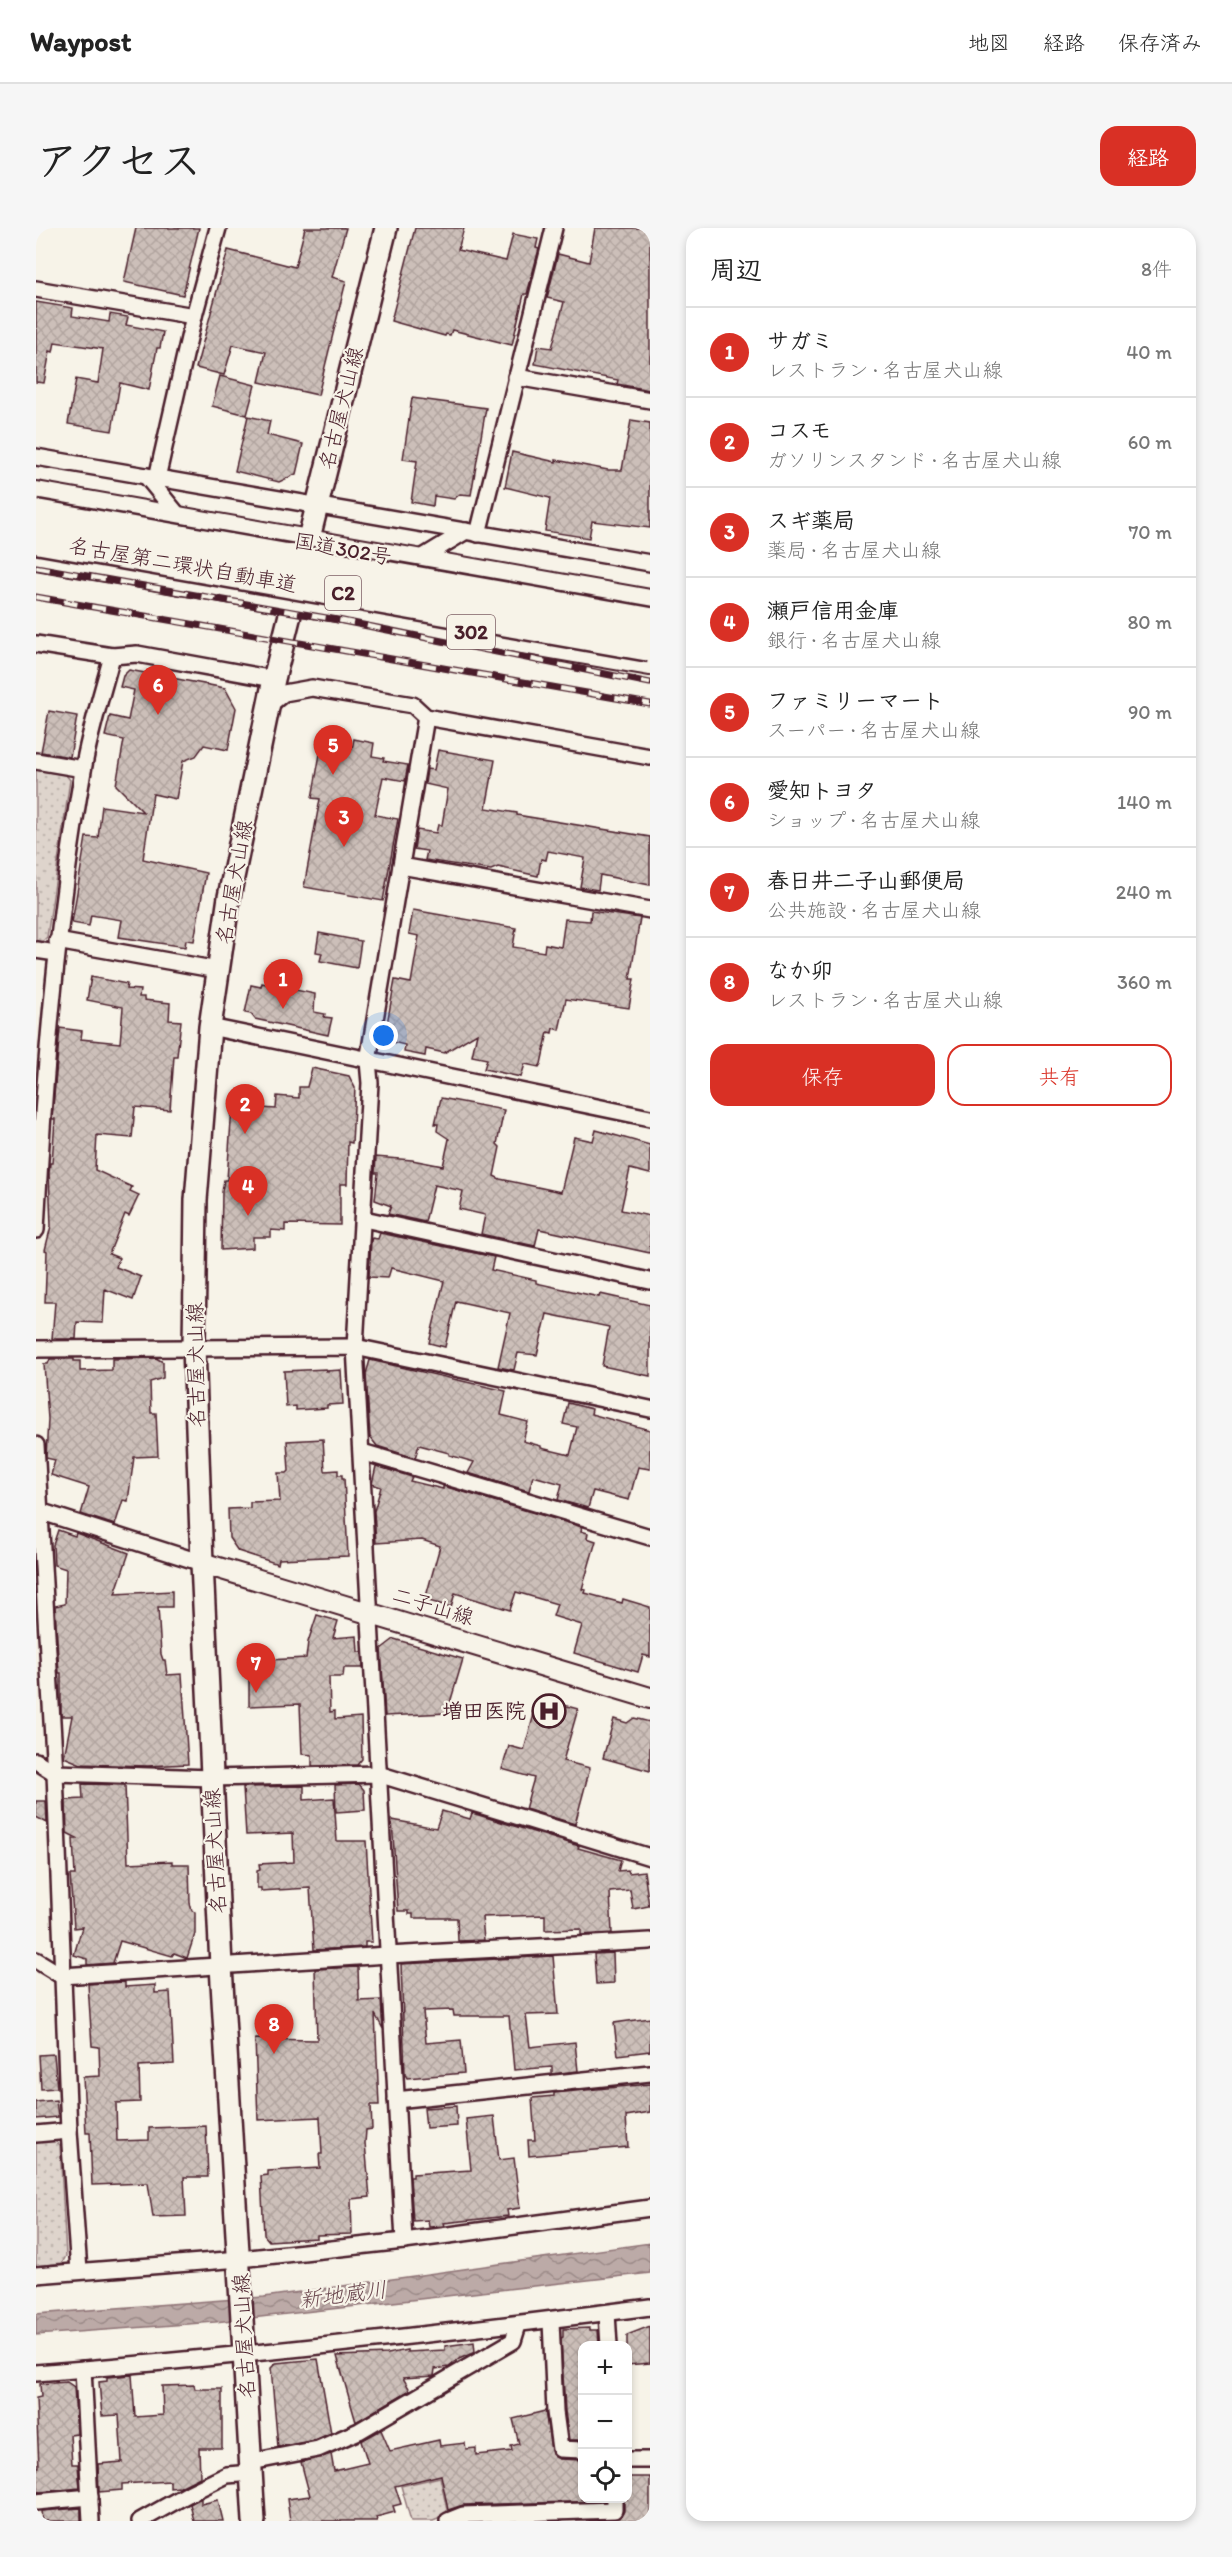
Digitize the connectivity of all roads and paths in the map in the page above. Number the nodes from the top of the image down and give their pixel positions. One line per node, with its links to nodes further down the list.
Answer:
1 (218, 228): 5 (street)
2 (386, 228): 11 (main road, 名古屋犬山線)
3 (554, 228): 6 (street)
4 (36, 289): 5 (street)
5 (194, 316): 9 (street)
6 (516, 376): 7 (street); 14 (street)
7 (650, 400)
8 (36, 457): 9 (street)
9 (151, 477): 11 (street); 13 (street)
10 (36, 495): 13 (highway, 国道302号)
11 (317, 505): 14 (street); 16 (main road, 名古屋犬山線)
12 (36, 514): 22 (highway, 名古屋第二環状自動車道 / C2, bridge)
13 (182, 520): 16 (highway, 国道302号)
14 (472, 533): 18 (street); 19 (street)
15 (36, 539): 24 (highway, 名古屋第二環状自動車道 / C2, bridge)
16 (308, 543): 18 (highway, 国道302号); 20 (main road, 名古屋犬山線)
17 (36, 556): 20 (highway, 302)
18 (415, 562): 21 (highway, 国道302号)
19 (650, 563)
20 (292, 601): 26 (highway, 302); 27 (main road, 名古屋犬山線)
21 (650, 603)
22 (650, 622)
23 (36, 644): 25 (street)
24 (650, 647)
25 (112, 656): 27 (street); 32 (street)
26 (650, 662)
27 (274, 680): 28 (main road, 名古屋犬山線)
28 (268, 706): 29 (street); 37 (main road, 名古屋犬山線)
29 (426, 717): 30 (street); 33 (street)
30 (650, 757)
31 (36, 761): 32 (street)
32 (83, 769): 35 (street)
33 (401, 866): 34 (street); 39 (street)
34 (650, 910)
35 (56, 947): 36 (street); 37 (street); 40 (street)
36 (36, 950)
37 (218, 970): 38 (main road, 名古屋犬山線)
38 (210, 1027): 39 (street); 45 (main road, 名古屋犬山線)
39 (368, 1061): 41 (street); 42 (street)
40 (39, 1100): 43 (street)
41 (650, 1118)
42 (364, 1219): 44 (street); 46 (street)
43 (36, 1230)
44 (650, 1281)
45 (194, 1347): 46 (street); 47 (street); 53 (main road, 名古屋犬山線)
46 (355, 1347): 48 (street); 50 (street)
47 (36, 1349)
48 (650, 1409)
49 (36, 1445): 51 (street)
50 (362, 1452): 52 (street); 54 (street)
51 (37, 1514): 53 (street); 57 (street)
52 (650, 1537)
53 (202, 1563): 54 (street, 二子山線); 59 (main road, 名古屋犬山線)
54 (370, 1612): 55 (street, 二子山線); 58 (street)
55 (650, 1698)
56 (36, 1761): 57 (street)
57 (55, 1773): 59 (street); 65 (street)
58 (378, 1774): 59 (street); 60 (street); 62 (street)
59 (212, 1778): 64 (main road, 名古屋犬山線)
60 (650, 1857)
61 (650, 1941): 62 (street)
62 (388, 1955): 64 (street); 67 (street)
63 (36, 1960): 65 (street)
64 (221, 1966): 65 (street); 72 (main road, 名古屋犬山線)
65 (62, 1976): 68 (street)
66 (650, 2073): 67 (street)
67 (396, 2100): 71 (street)
68 (69, 2131): 69 (street); 73 (street)
69 (36, 2134)
70 (650, 2208): 71 (street)
71 (404, 2241): 72 (street)
72 (240, 2265): 73 (street); 80 (main road, 名古屋犬山線)
73 (79, 2271): 74 (street)
74 (36, 2275)
75 (650, 2307): 76 (street)
76 (607, 2313): 77 (street); 79 (street)
77 (551, 2320): 78 (street); 83 (street)
78 (518, 2325): 80 (street); 86 (street)
79 (609, 2341)
80 (245, 2352): 81 (street); 86 (main road, 名古屋犬山線)
81 (83, 2369): 82 (street); 87 (street)
82 (36, 2373)
83 (578, 2450)
84 (632, 2460): 85 (street)
85 (650, 2460)
86 (252, 2467): 92 (street); 93 (main road, 名古屋犬山線)
87 (90, 2497): 88 (street); 91 (street)
88 (36, 2502)
89 (615, 2510): 90 (street)
90 (510, 2517): 94 (street)
91 (91, 2521)
92 (140, 2521)
93 (254, 2521)
94 (448, 2521)

